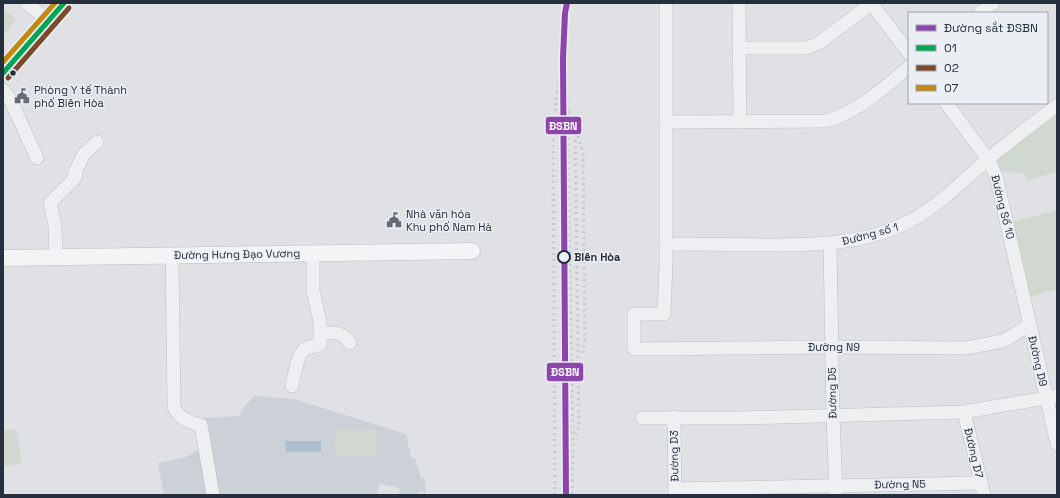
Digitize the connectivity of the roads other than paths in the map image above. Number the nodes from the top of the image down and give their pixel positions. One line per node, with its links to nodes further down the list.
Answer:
1 (28, 3): 7 (street)
2 (64, 3): 7 (main road)
3 (666, 3): 15 (street)
4 (739, 3): 8 (street)
5 (993, 3): 6 (street)
6 (981, 12)
7 (48, 21): 11 (main road)
8 (739, 48): 9 (street); 16 (street)
9 (908, 53)
10 (908, 68): 16 (street)
11 (3, 73)
12 (3, 90): 18 (street)
13 (947, 104): 19 (street, Đường Số 10)
14 (1057, 105): 19 (street, Đường số 1)
15 (666, 122): 16 (street); 20 (street)
16 (740, 122)
17 (97, 142): 25 (street)
18 (37, 158)
19 (988, 159): 21 (street, Đường số 1); 27 (street, Đường Số 10)
20 (666, 244): 21 (street, Đường số 1); 30 (street, Đường N9)
21 (830, 244): 30 (street, Đường D5)
22 (472, 250): 23 (main road, Đường Hưng Đạo Vương)
23 (313, 253): 24 (main road, Đường Hưng Đạo Vương); 28 (street)
24 (172, 255): 25 (main road, Đường Hưng Đạo Vương); 41 (street)
25 (56, 257): 26 (main road, Đường Hưng Đạo Vương)
26 (3, 258)
27 (1030, 325): 30 (street, Đường N9); 32 (street, Đường D9)
28 (321, 333): 29 (street); 31 (street)
29 (350, 343)
30 (832, 347): 34 (street, Đường D5)
31 (292, 386)
32 (1052, 397): 33 (street); 37 (street, Đường D9)
33 (964, 412): 34 (street); 38 (street, Đường D7)
34 (832, 416): 36 (street); 39 (street, Đường D5)
35 (642, 418): 36 (street)
36 (674, 418): 40 (street, Đường D3)
37 (1057, 444)
38 (982, 489): 39 (street, Đường N5)
39 (836, 490): 40 (street, Đường N5)
40 (675, 492)
41 (212, 495)

